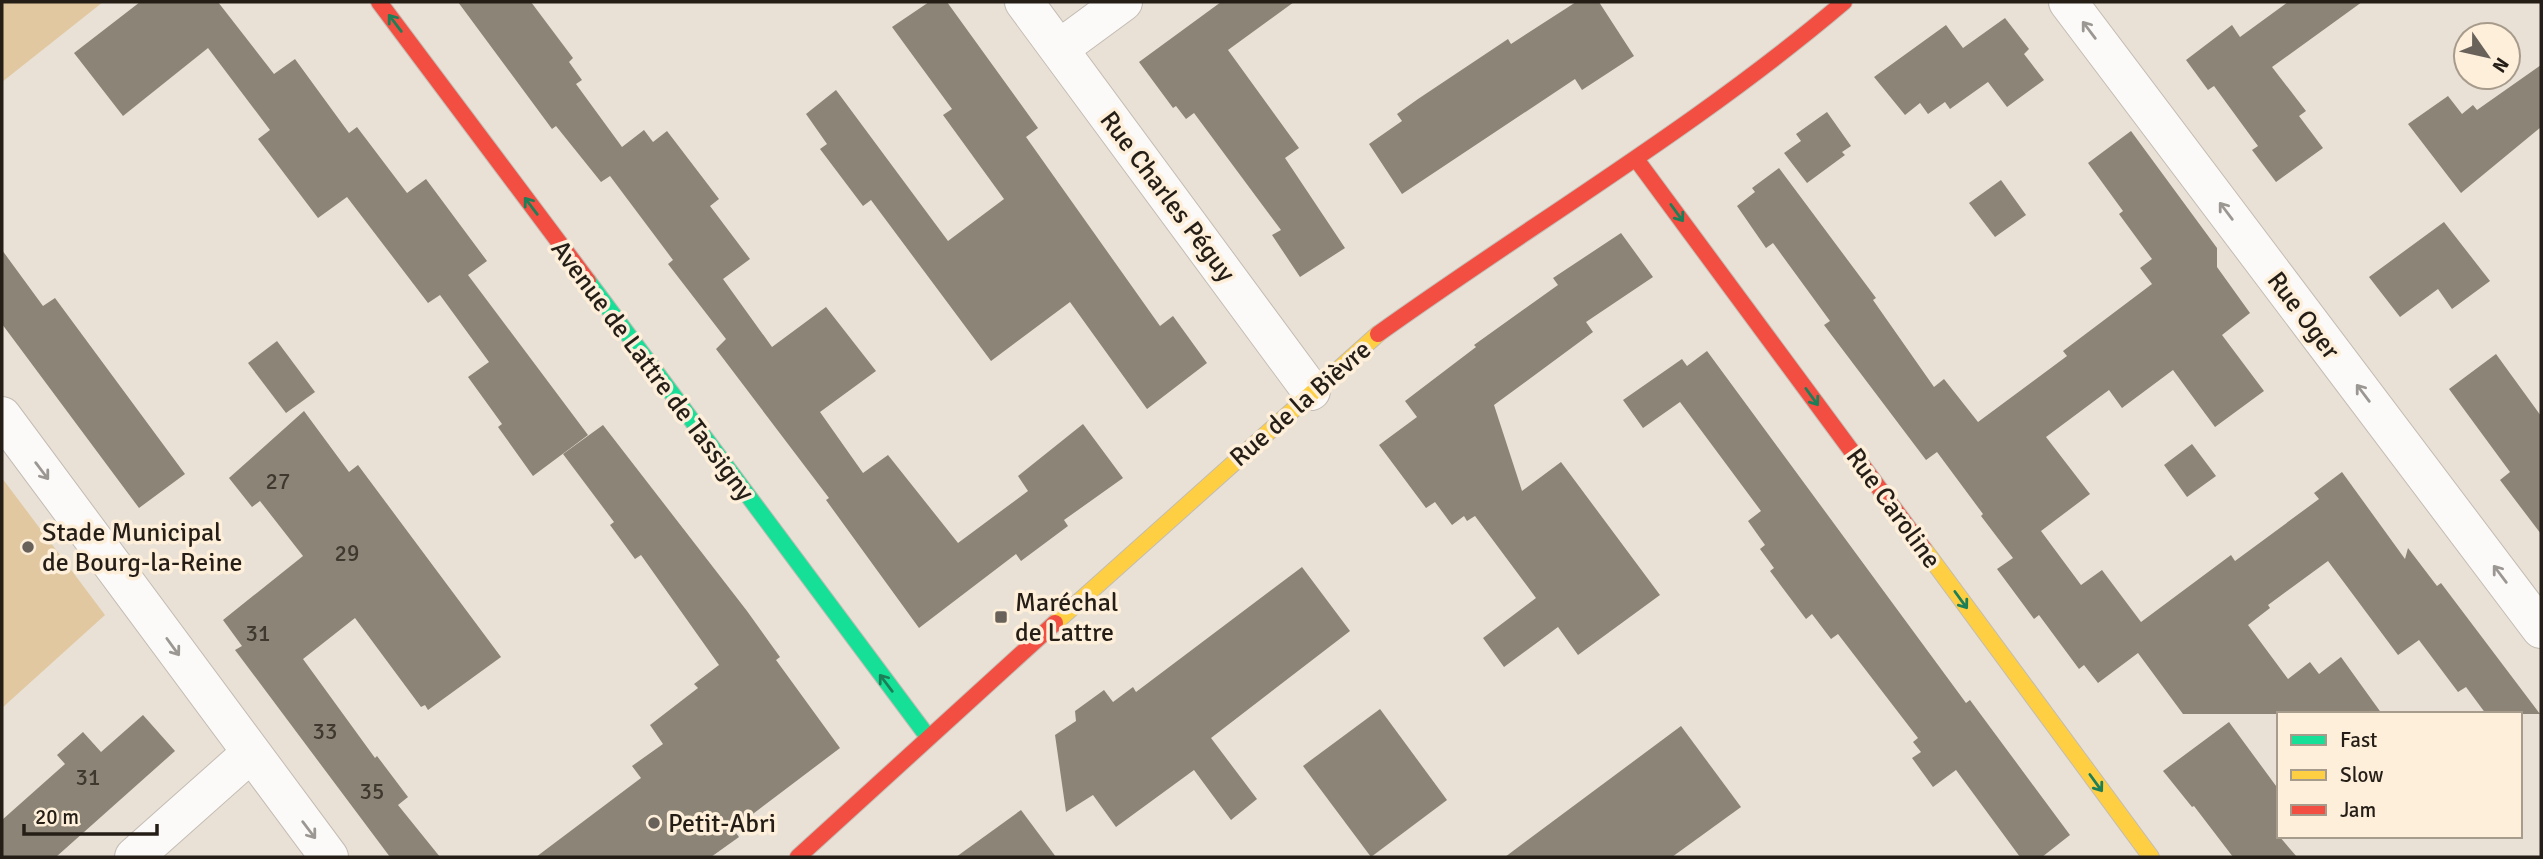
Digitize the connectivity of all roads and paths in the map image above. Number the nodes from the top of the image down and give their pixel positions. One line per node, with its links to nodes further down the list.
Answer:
1 (379, 2): 11 (street, Avenue de Lattre de Tassigny, one-way to 1)
2 (1024, 2): 6 (street, Rue Charles Péguy)
3 (1123, 2): 6 (street)
4 (1843, 2): 7 (street, Rue de la Bièvre)
5 (2068, 2): 10 (street, Rue Oger, one-way to 5)
6 (1059, 49): 8 (street, Rue Charles Péguy)
7 (1636, 159): 8 (street, Rue de la Bièvre); 16 (street, Rue Caroline, one-way to 16)
8 (1311, 391): 11 (street, Rue de la Bièvre)
9 (2, 416): 12 (street, one-way to 12)
10 (2541, 629)
11 (928, 737): 15 (street, Rue de la Bièvre)
12 (251, 753): 13 (street); 14 (street, one-way to 14)
13 (134, 857)
14 (329, 857)
15 (798, 857)
16 (2151, 857)

